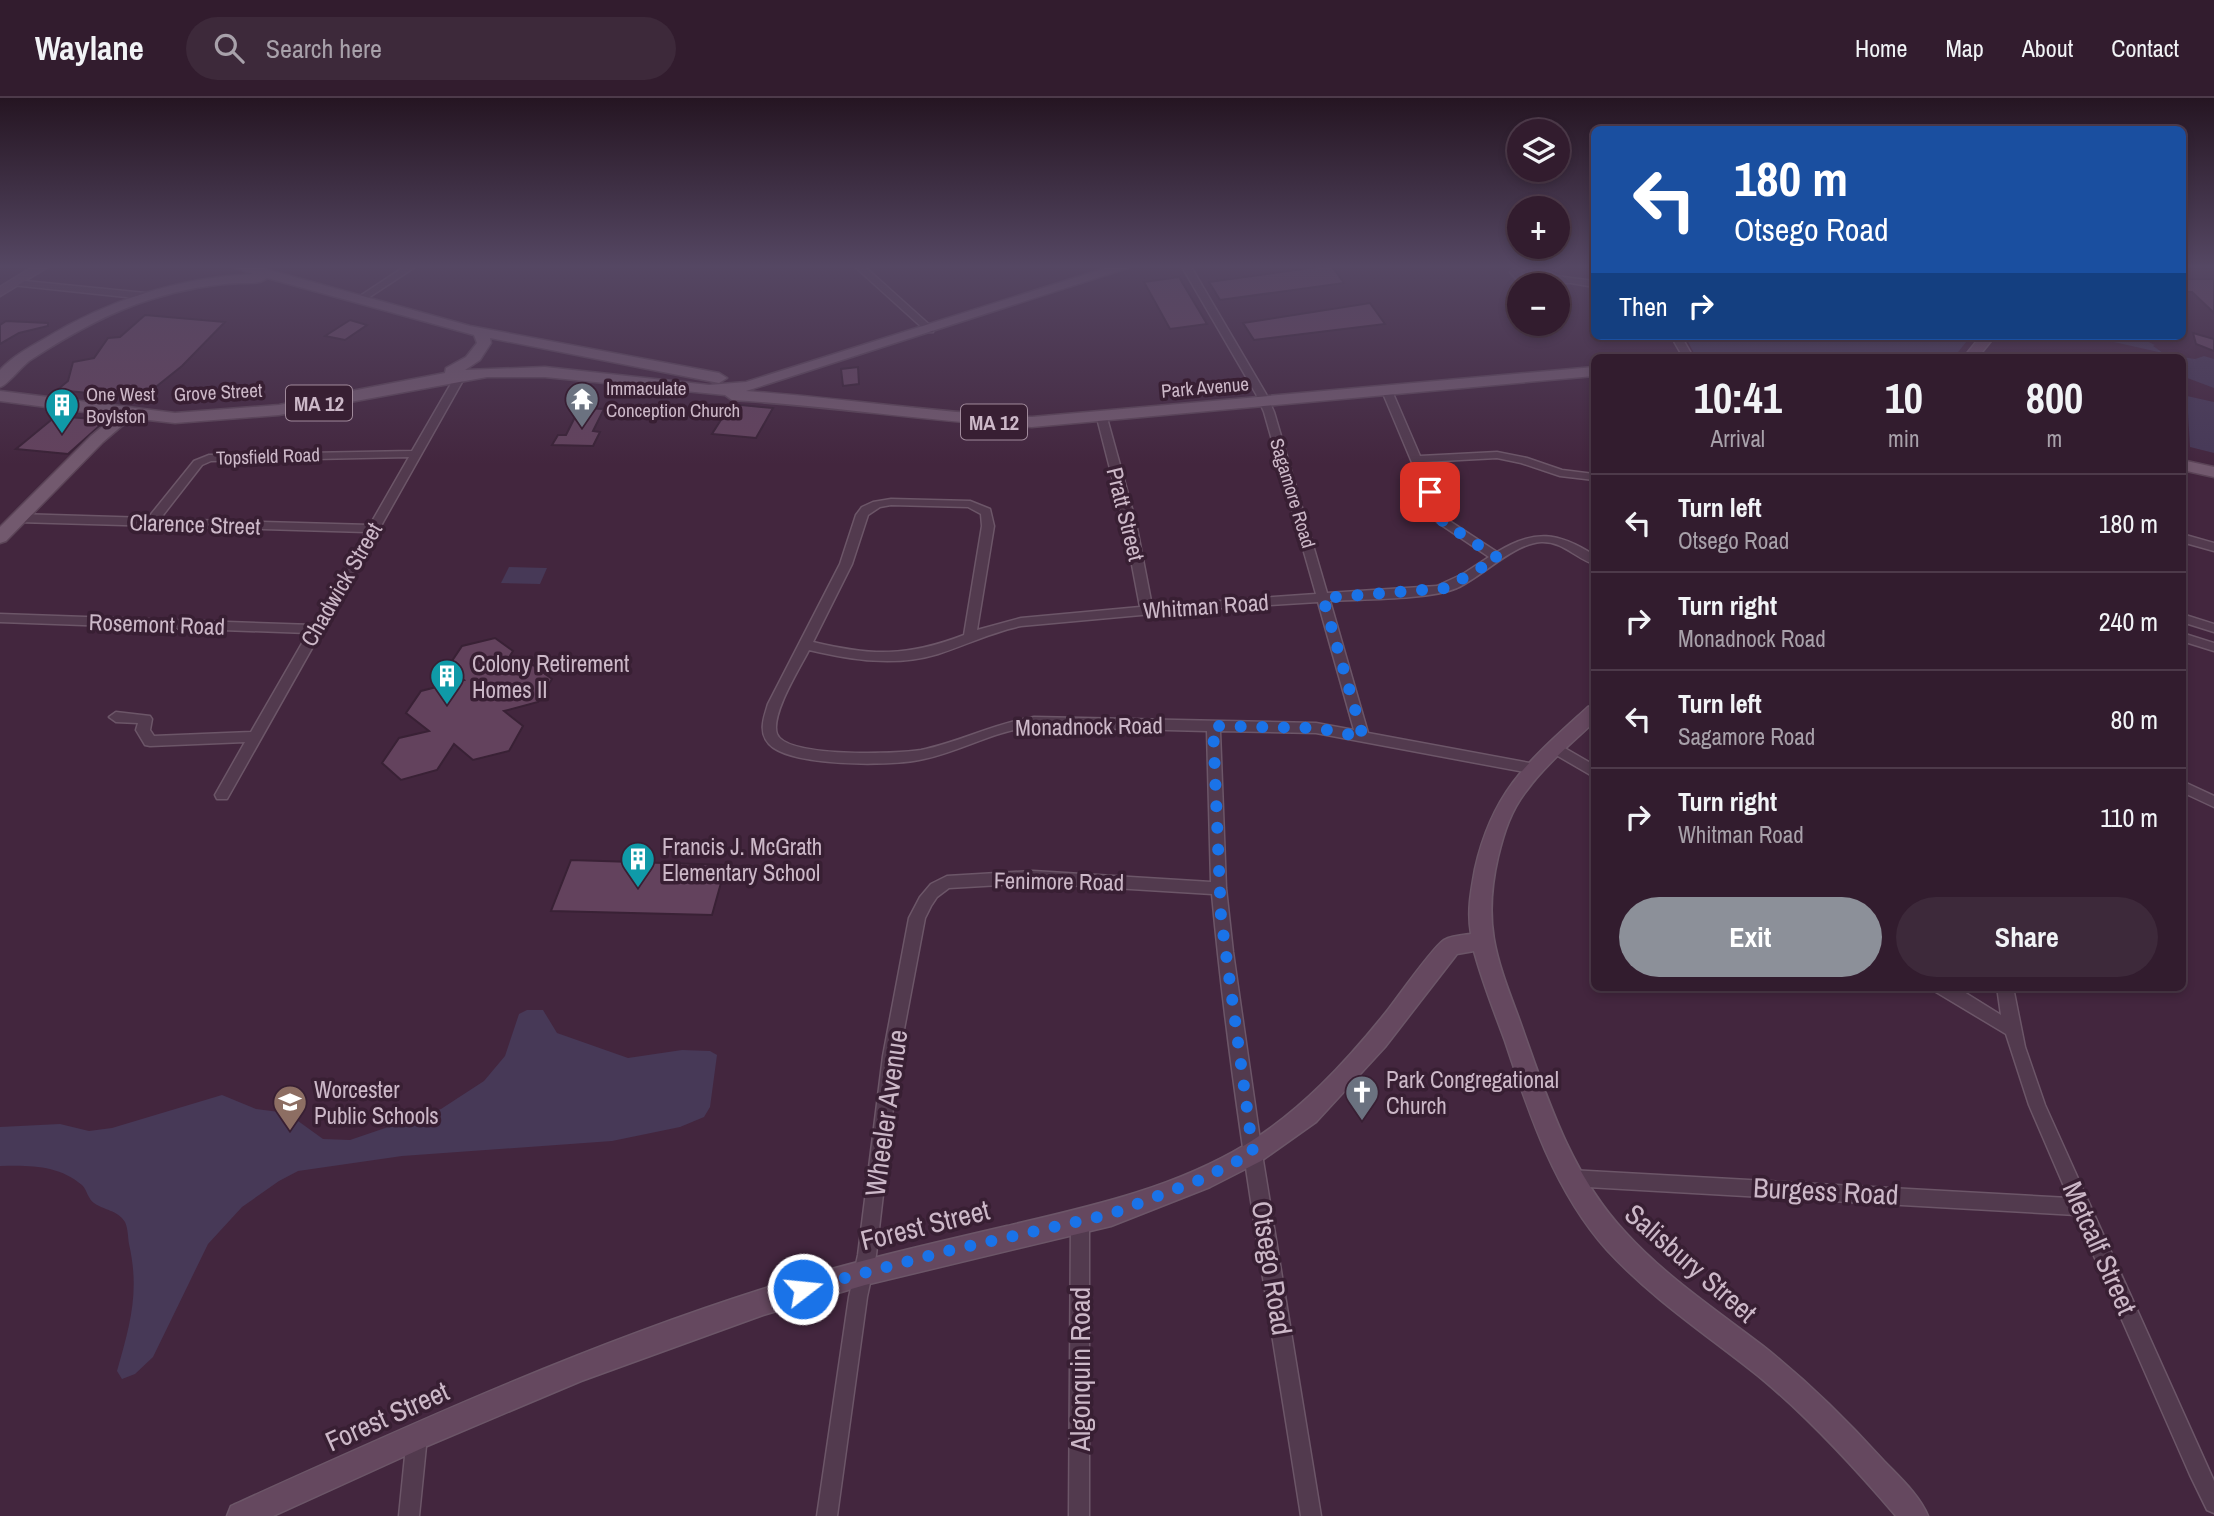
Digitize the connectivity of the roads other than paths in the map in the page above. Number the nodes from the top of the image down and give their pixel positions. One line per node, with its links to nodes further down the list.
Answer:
1 (67, 331): 15 (main road)
2 (477, 331): 5 (main road, MA 12)
3 (926, 331): 11 (main road, Grove Street)
4 (1223, 331): 21 (street, Sagamore Road)
5 (480, 332): 7 (main road, MA 12); 14 (main road)
6 (1985, 340): 8 (main road)
7 (551, 346): 9 (main road, MA 12); 10 (main road)
8 (1973, 354)
9 (666, 369): 11 (main road, Grove Street); 16 (main road, MA 12)
10 (525, 371): 13 (main road, Grove Street / MA 12); 17 (main road, Grove Street / MA 12)
11 (793, 372): 16 (main road, Grove Street)
12 (1591, 372): 18 (main road, Park Avenue / MA 12)
13 (461, 374): 14 (main road, Grove Street / MA 12); 26 (street, Chadwick Street)
14 (426, 381): 23 (main road, Grove Street / MA 12)
15 (0, 382)
16 (754, 385): 17 (main road, Grove Street); 20 (main road, Park Avenue / MA 12)
17 (709, 390): 20 (main road, Park Avenue / MA 12)
18 (1387, 391): 21 (main road, Park Avenue / MA 12); 27 (street)
19 (0, 396): 22 (main road, MA 12)
20 (820, 401): 24 (main road, Park Avenue / MA 12)
21 (1265, 403): 24 (main road, Park Avenue / MA 12); 39 (street, Sagamore Road)
22 (136, 412): 23 (main road, Grove Street / MA 12); 25 (main road)
23 (175, 418): 25 (main road)
24 (1102, 418): 40 (street, Pratt Street)
25 (98, 442): 31 (main road)
26 (415, 454): 32 (street, Topsfield Road); 33 (street, Chadwick Street)
27 (1416, 458): 30 (street); 37 (street)
28 (2186, 466): 29 (main road)
29 (2214, 472)
30 (1591, 477)
31 (18, 518): 32 (street, Clarence Street); 34 (main road)
32 (151, 522): 33 (street, Clarence Street)
33 (372, 529): 44 (street, Chadwick Street)
34 (0, 537)
35 (2186, 539): 36 (street)
36 (2214, 547)
37 (1498, 558): 38 (street, Whitman Road); 39 (street, Whitman Road)
38 (1591, 559)
39 (1323, 598): 40 (street, Whitman Road); 53 (street, Sagamore Road)
40 (1147, 610): 45 (street, Whitman Road)
41 (0, 618): 44 (street, Rosemont Road)
42 (2186, 619): 43 (street)
43 (2214, 628)
44 (314, 629): 52 (street, Chadwick Street)
45 (970, 636): 47 (street, Whitman Road); 47 (street, Monadnock Road)
46 (2186, 638): 48 (street)
47 (805, 645): 51 (street, Monadnock Road)
48 (2214, 647)
49 (1591, 715): 54 (main road, Salisbury Street)
50 (116, 717): 52 (street)
51 (1213, 726): 53 (street, Monadnock Road); 60 (street, Otsego Road)
52 (254, 737): 58 (street, Chadwick Street)
53 (1363, 737): 55 (street, Monadnock Road)
54 (1556, 748): 55 (main road, Salisbury Street); 56 (street)
55 (1535, 769): 62 (main road, Salisbury Street)
56 (1591, 770)
57 (2186, 788): 59 (street)
58 (222, 795)
59 (2214, 802)
60 (1219, 888): 61 (street, Fenimore Road); 66 (street, Otsego Road)
61 (918, 918): 70 (street, Wheeler Avenue)
62 (1482, 940): 66 (main road, Forest Street); 67 (main road, Salisbury Street)
63 (1949, 991): 65 (street)
64 (2006, 991): 65 (street, Metcalf Street)
65 (2013, 1030): 68 (street, Metcalf Street)
66 (1253, 1153): 69 (main road, Forest Street); 77 (street, Otsego Road)
67 (1570, 1178): 68 (street, Burgess Road); 78 (main road, Salisbury Street)
68 (2082, 1207): 72 (street, Metcalf Street)
69 (1080, 1221): 70 (main road, Forest Street); 76 (street, Algonquin Road)
70 (865, 1272): 71 (main road, Forest Street); 75 (street, Wheeler Avenue)
71 (416, 1436): 73 (main road, Forest Street); 74 (street)
72 (2214, 1503)
73 (241, 1516)
74 (409, 1516)
75 (827, 1516)
76 (1079, 1516)
77 (1311, 1516)
78 (1914, 1516)

